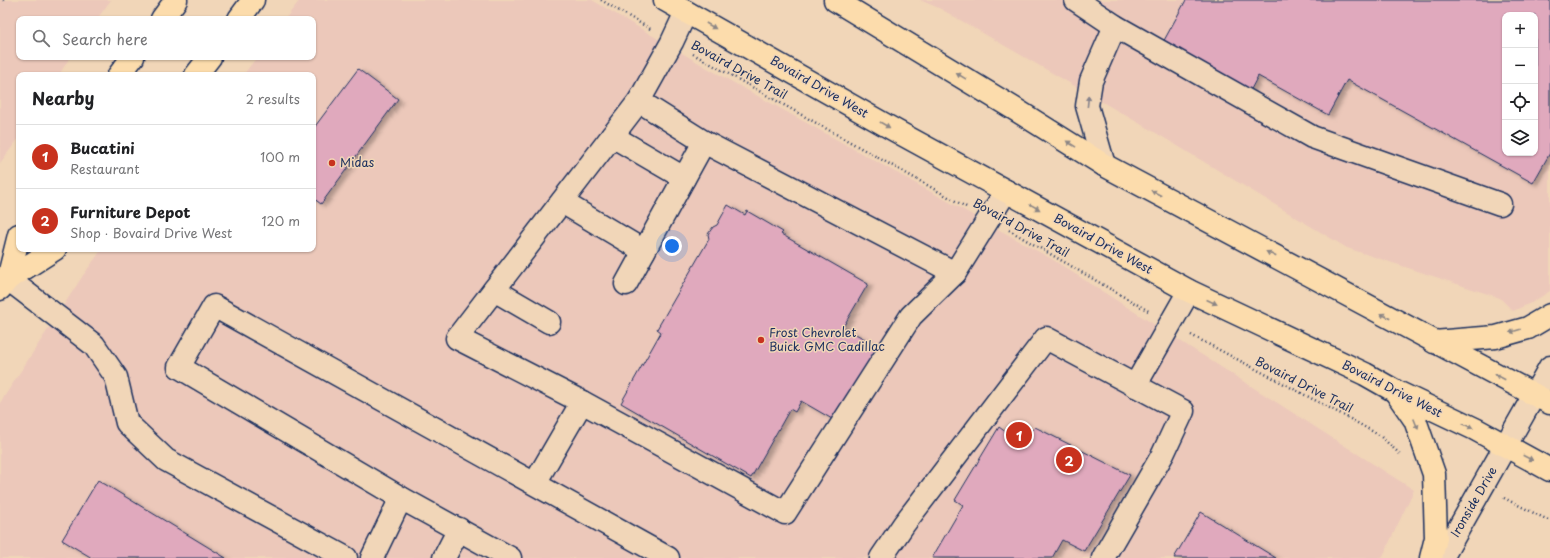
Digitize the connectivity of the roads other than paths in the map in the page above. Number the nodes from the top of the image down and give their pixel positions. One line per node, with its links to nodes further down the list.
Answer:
1 (176, 0): 6 (main road)
2 (664, 0): 5 (main road, Bovaird Drive West)
3 (835, 0): 15 (main road, one-way to 3)
4 (1076, 0): 7 (street)
5 (686, 12): 12 (street); 17 (main road, Bovaird Drive West, one-way to 17)
6 (164, 16)
7 (1115, 26): 15 (street, one-way to 7); 19 (street)
8 (131, 60): 10 (main road)
9 (208, 60): 11 (main road)
10 (122, 72)
11 (198, 72)
12 (639, 101): 13 (street); 14 (street)
13 (612, 136): 16 (street); 18 (street)
14 (704, 142): 16 (street); 23 (street)
15 (1104, 165): 30 (main road, one-way to 15)
16 (684, 178): 21 (street)
17 (1006, 191): 23 (street); 27 (main road, Bovaird Drive West, one-way to 27)
18 (562, 202): 21 (street); 26 (street)
19 (1500, 204)
20 (16, 245): 24 (main road)
21 (644, 250): 25 (street)
22 (51, 252): 24 (main road)
23 (955, 272): 35 (street)
24 (4, 284): 41 (street)
25 (626, 284)
26 (494, 290): 29 (street); 35 (street)
27 (1189, 291): 32 (street); 33 (main road, Bovaird Drive West, one-way to 33)
28 (1550, 315): 30 (main road, one-way to 30)
29 (548, 322)
30 (1434, 342): 34 (main road, one-way to 30)
31 (1550, 368): 34 (street, Ironside Drive)
32 (1135, 386): 46 (street); 47 (street)
33 (1395, 392): 36 (main road, Bovaird Drive West, one-way to 36); 48 (main road, one-way to 48)
34 (1542, 399): 36 (street, Ironside Drive)
35 (582, 402): 38 (street)
36 (1505, 446): 37 (main road, Bovaird Drive West, one-way to 37); 49 (street, Ironside Drive)
37 (1550, 470)
38 (535, 483): 39 (street); 45 (street)
39 (401, 498): 40 (street); 42 (street)
40 (459, 529): 43 (street); 44 (street)
41 (346, 558)
42 (372, 558)
43 (444, 558)
44 (510, 558)
45 (668, 558)
46 (881, 558)
47 (1103, 558)
48 (1431, 558)
49 (1442, 558)

